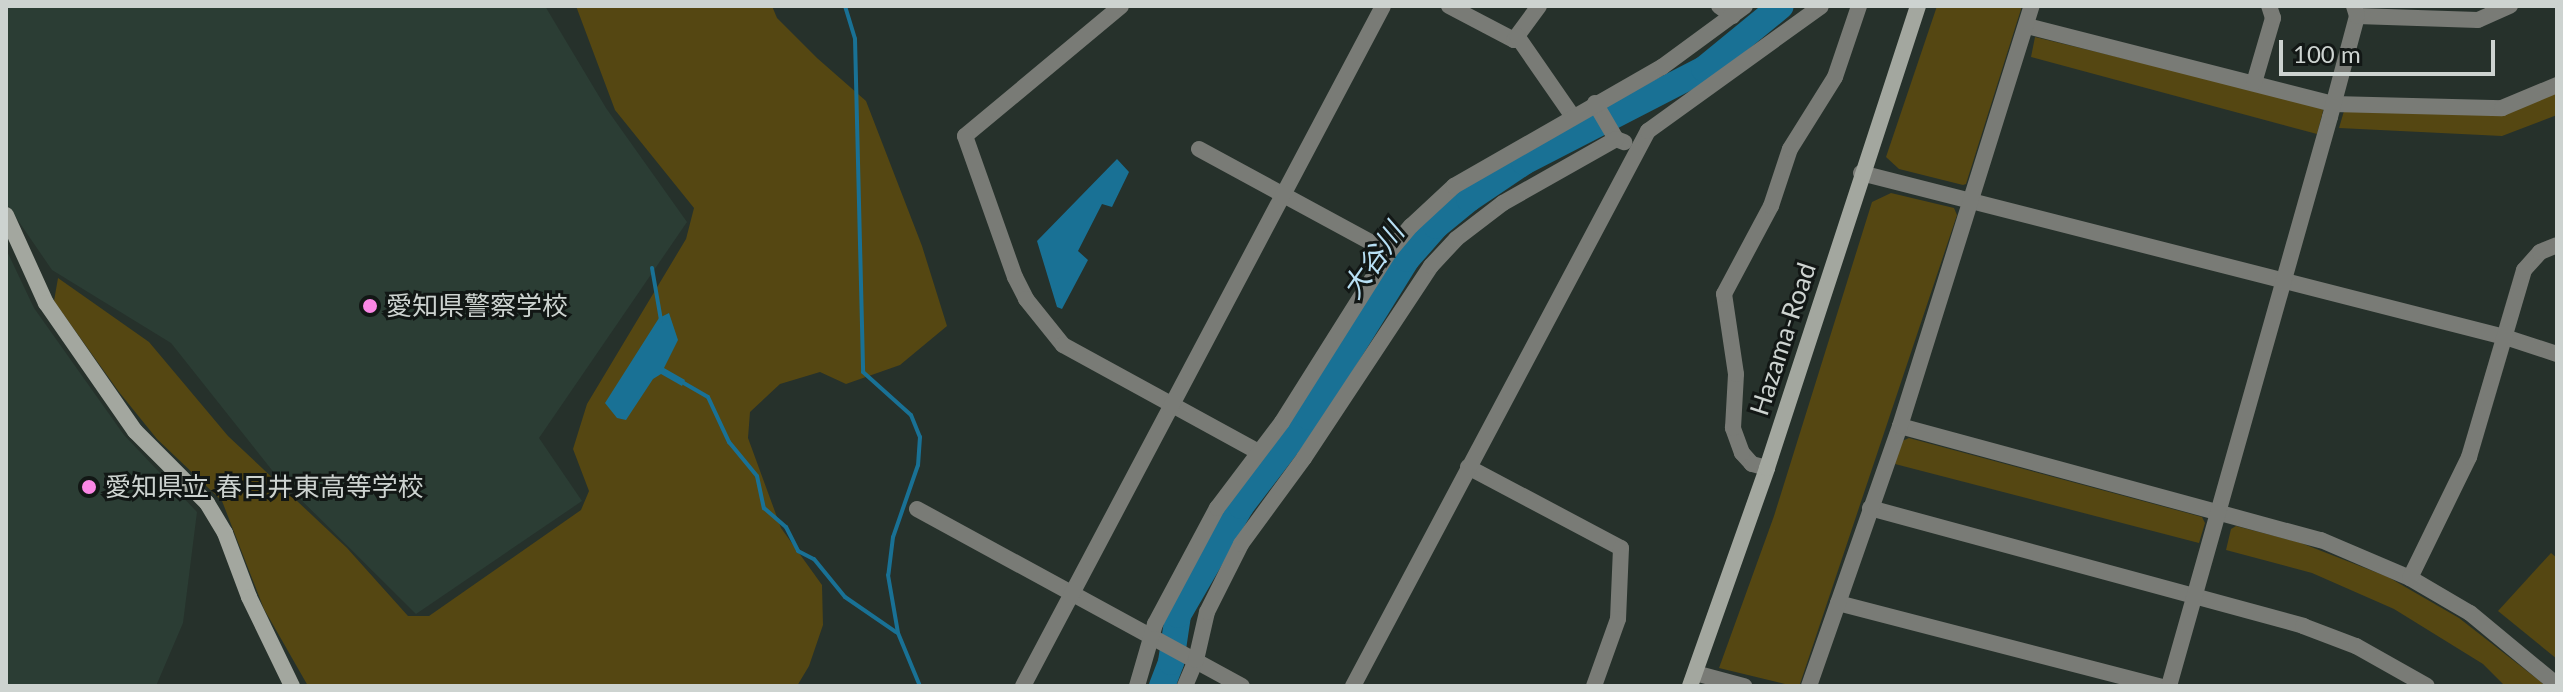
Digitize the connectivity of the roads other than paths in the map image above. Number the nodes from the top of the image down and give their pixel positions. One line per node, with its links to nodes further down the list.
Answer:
1 (1121, 6): 33 (street)
2 (1383, 6): 25 (street)
3 (1449, 6): 15 (street)
4 (1539, 6): 15 (street)
5 (1719, 6): 12 (street)
6 (1821, 6): 22 (street)
7 (1859, 6): 37 (street)
8 (1918, 6): 24 (street, Hazama-Road)
9 (2032, 6): 14 (street)
10 (2269, 6): 16 (street)
11 (2510, 6): 13 (street)
12 (1739, 11): 18 (street)
13 (2355, 11): 19 (street)
14 (2027, 26): 16 (street); 26 (street)
15 (1517, 36): 20 (street)
16 (2254, 83): 19 (street)
17 (2557, 85): 19 (street)
18 (1595, 103): 20 (street); 21 (street)
19 (2333, 104): 30 (street)
20 (1573, 117): 29 (street)
21 (1616, 139): 22 (street); 46 (street)
22 (1638, 148): 36 (street)
23 (1199, 149): 25 (street)
24 (1861, 173): 26 (street); 37 (street, Hazama-Road)
25 (1283, 196): 29 (street); 33 (street)
26 (1972, 200): 30 (street); 34 (street)
27 (6, 215): 49 (street)
28 (2557, 245): 31 (street)
29 (1389, 252): 35 (street)
30 (2284, 283): 31 (street); 40 (street)
31 (2505, 337): 32 (street); 41 (street)
32 (2557, 354)
33 (1174, 404): 35 (street); 42 (street)
34 (1900, 426): 38 (street); 40 (street)
35 (1257, 451): 45 (street)
36 (1468, 467): 54 (street); 55 (street)
37 (1767, 468): 47 (street, Hazama-Road)
38 (1870, 508): 43 (street); 44 (street)
39 (917, 509): 42 (street)
40 (2217, 511): 41 (street); 43 (street)
41 (2410, 578): 48 (street)
42 (1075, 593): 45 (street); 50 (street)
43 (2194, 597): 59 (street); 60 (street)
44 (1838, 603): 57 (street); 58 (street)
45 (1152, 635): 46 (street); 51 (street)
46 (1194, 658): 52 (street); 53 (street)
47 (1693, 680): 56 (street)
48 (2557, 685)
49 (292, 686)
50 (1023, 686)
51 (1137, 686)
52 (1185, 686)
53 (1242, 686)
54 (1353, 686)
55 (1594, 686)
56 (1744, 686)
57 (1809, 686)
58 (2160, 686)
59 (2169, 686)
60 (2427, 686)

